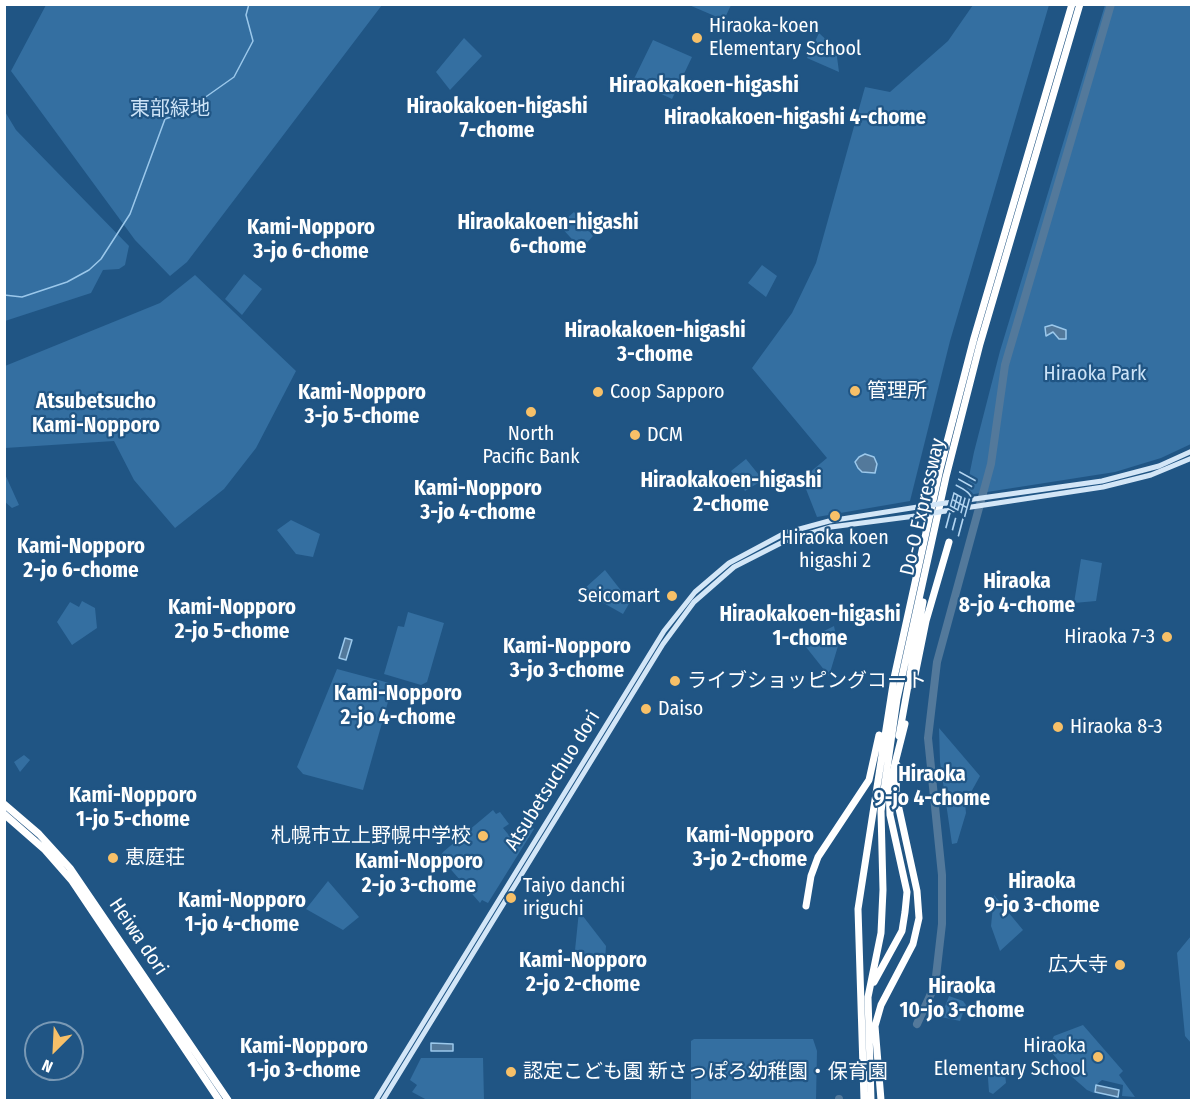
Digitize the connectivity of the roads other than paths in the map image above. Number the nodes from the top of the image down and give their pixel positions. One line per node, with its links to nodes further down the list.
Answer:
1 (1072, 4): 7 (highway, Do-O Expressway)
2 (1080, 4): 6 (highway, Do-O Expressway)
3 (1191, 451): 14 (main road, Atsubetsuchuo dori, bridge)
4 (1191, 458): 15 (main road, Atsubetsuchuo dori, bridge)
5 (949, 542): 11 (highway, bridge)
6 (929, 555): 11 (highway, Do-O Expressway); 18 (highway)
7 (894, 678): 10 (highway); 16 (highway, Do-O Expressway)
8 (4, 804): 13 (highway, Heiwa dori)
9 (4, 814): 12 (highway, Heiwa dori)
10 (806, 906)
11 (867, 1014): 17 (highway, Do-O Expressway)
12 (219, 1101)
13 (228, 1101)
14 (376, 1101)
15 (383, 1101)
16 (864, 1101)
17 (871, 1101)
18 (881, 1101)

